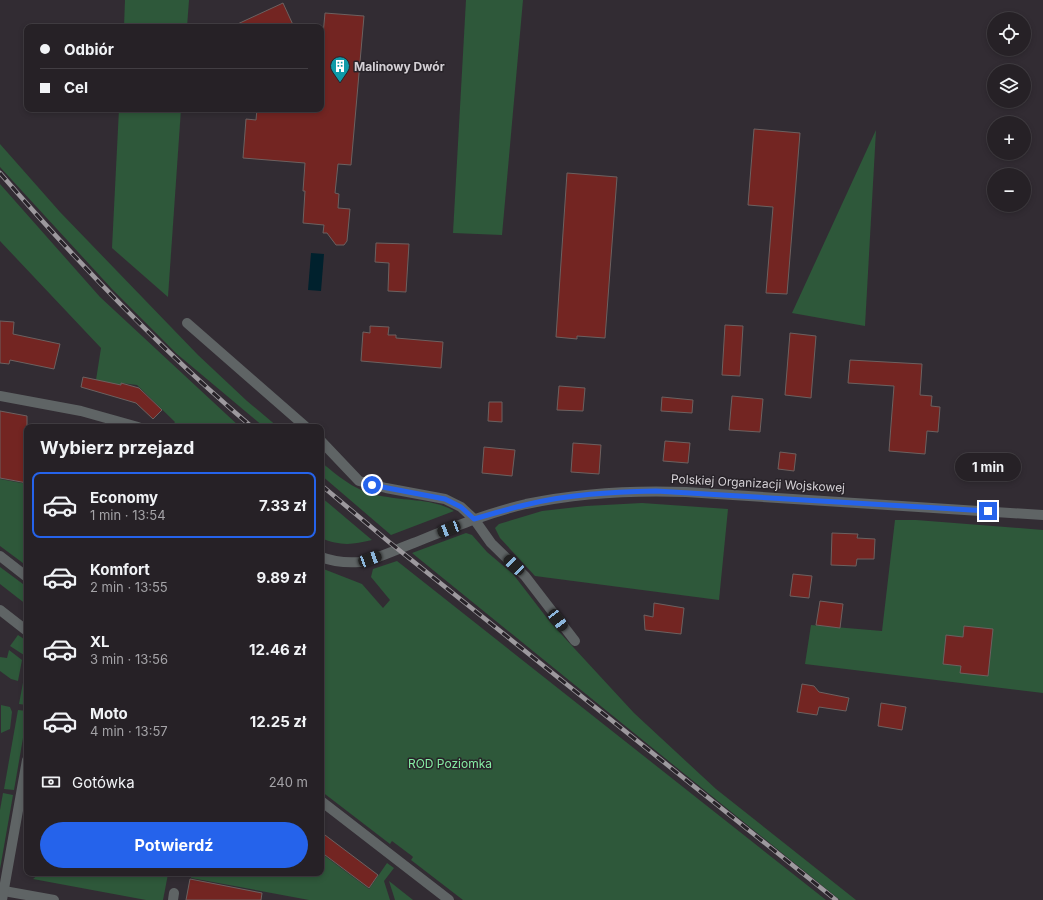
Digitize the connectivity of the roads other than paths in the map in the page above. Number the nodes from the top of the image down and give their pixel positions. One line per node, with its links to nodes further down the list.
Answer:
1 (188, 323): 4 (street)
2 (0, 396): 3 (street)
3 (129, 424)
4 (303, 424)
5 (324, 444): 7 (street)
6 (1043, 516): 7 (street, Polskiej Organizacji Wojskowej)
7 (474, 519): 9 (street, Polskiej Organizacji Wojskowej); 13 (street)
8 (0, 556): 10 (street)
9 (324, 558)
10 (24, 575)
11 (0, 610): 12 (street)
12 (24, 629)
13 (575, 641)
14 (24, 777): 16 (street)
15 (324, 803): 18 (street)
16 (3, 896): 17 (street)
17 (54, 900)
18 (449, 900)

